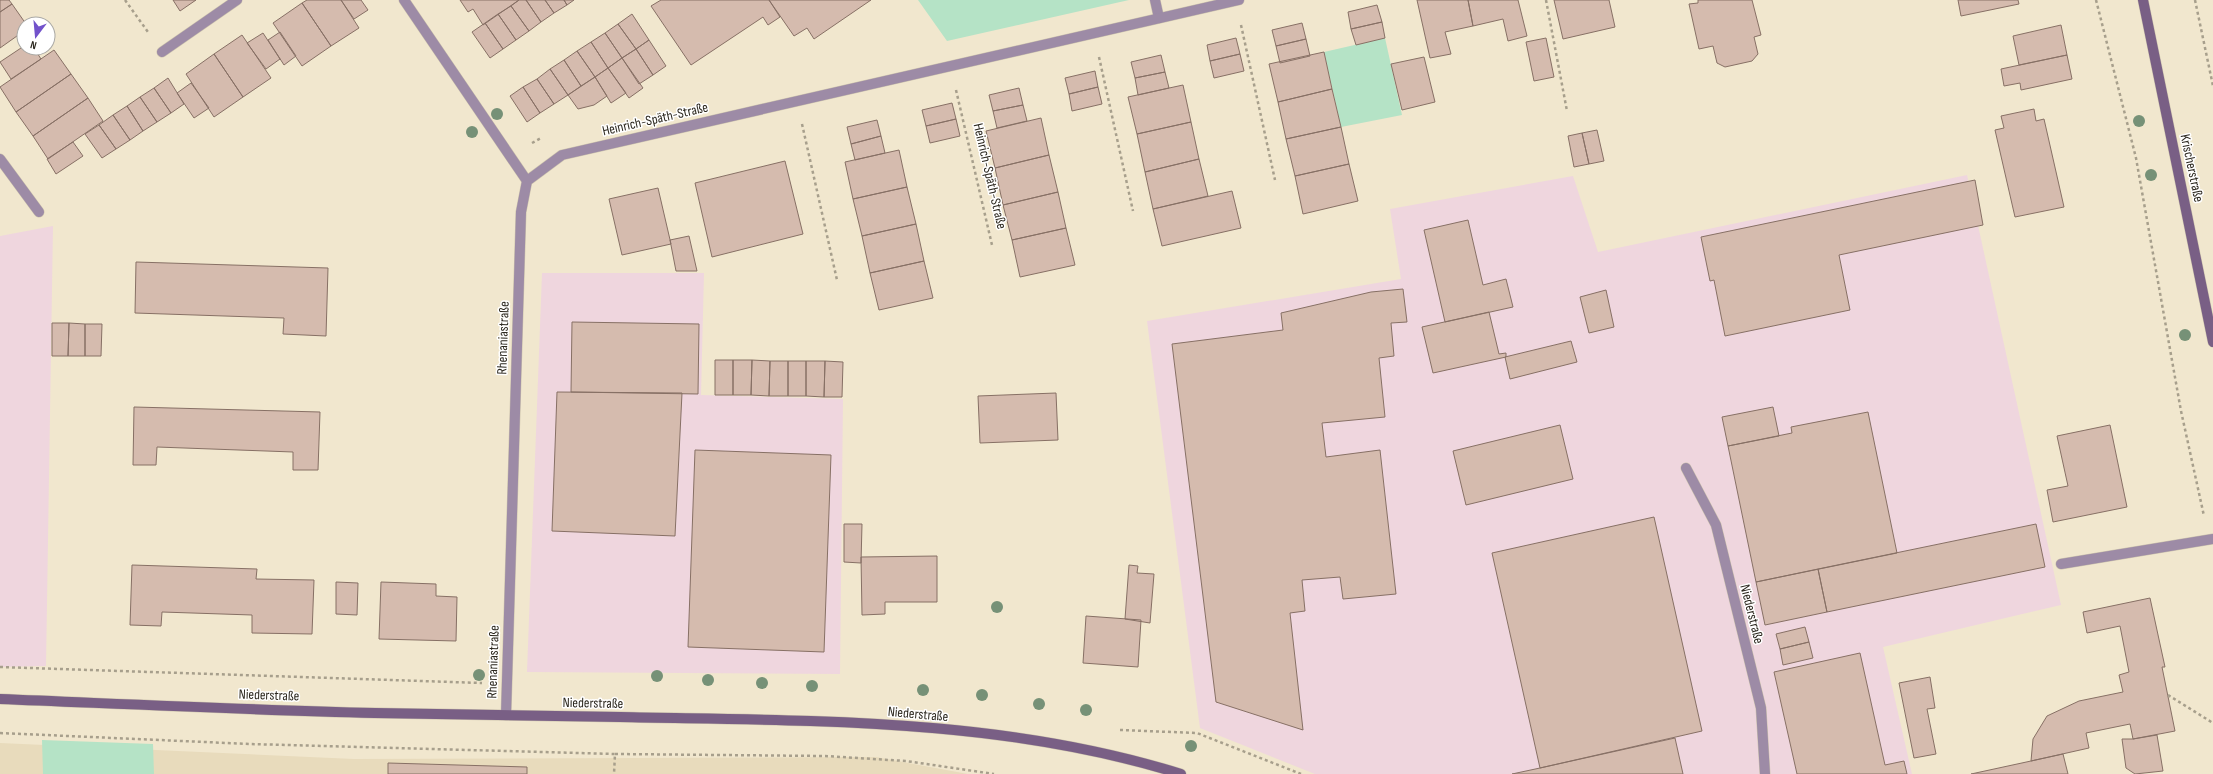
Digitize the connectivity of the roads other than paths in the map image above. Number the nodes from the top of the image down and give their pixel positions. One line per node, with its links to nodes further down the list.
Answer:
1 (237, 0): 7 (street)
2 (404, 0): 9 (street)
3 (1155, 0): 6 (street)
4 (1237, 0): 6 (street, Heinrich-Späth-Straße)
5 (2143, 0): 11 (street, Krischerstraße)
6 (1159, 18): 9 (street, Heinrich-Späth-Straße)
7 (162, 52)
8 (0, 159): 10 (street)
9 (527, 181): 16 (street, Rhenaniastraße)
10 (39, 212)
11 (2213, 342)
12 (1686, 468): 18 (street, Niederstraße)
13 (2211, 539): 14 (street)
14 (2061, 564)
15 (0, 699): 16 (street, Niederstraße)
16 (506, 715): 17 (street, Niederstraße)
17 (1181, 774)
18 (1766, 774)

